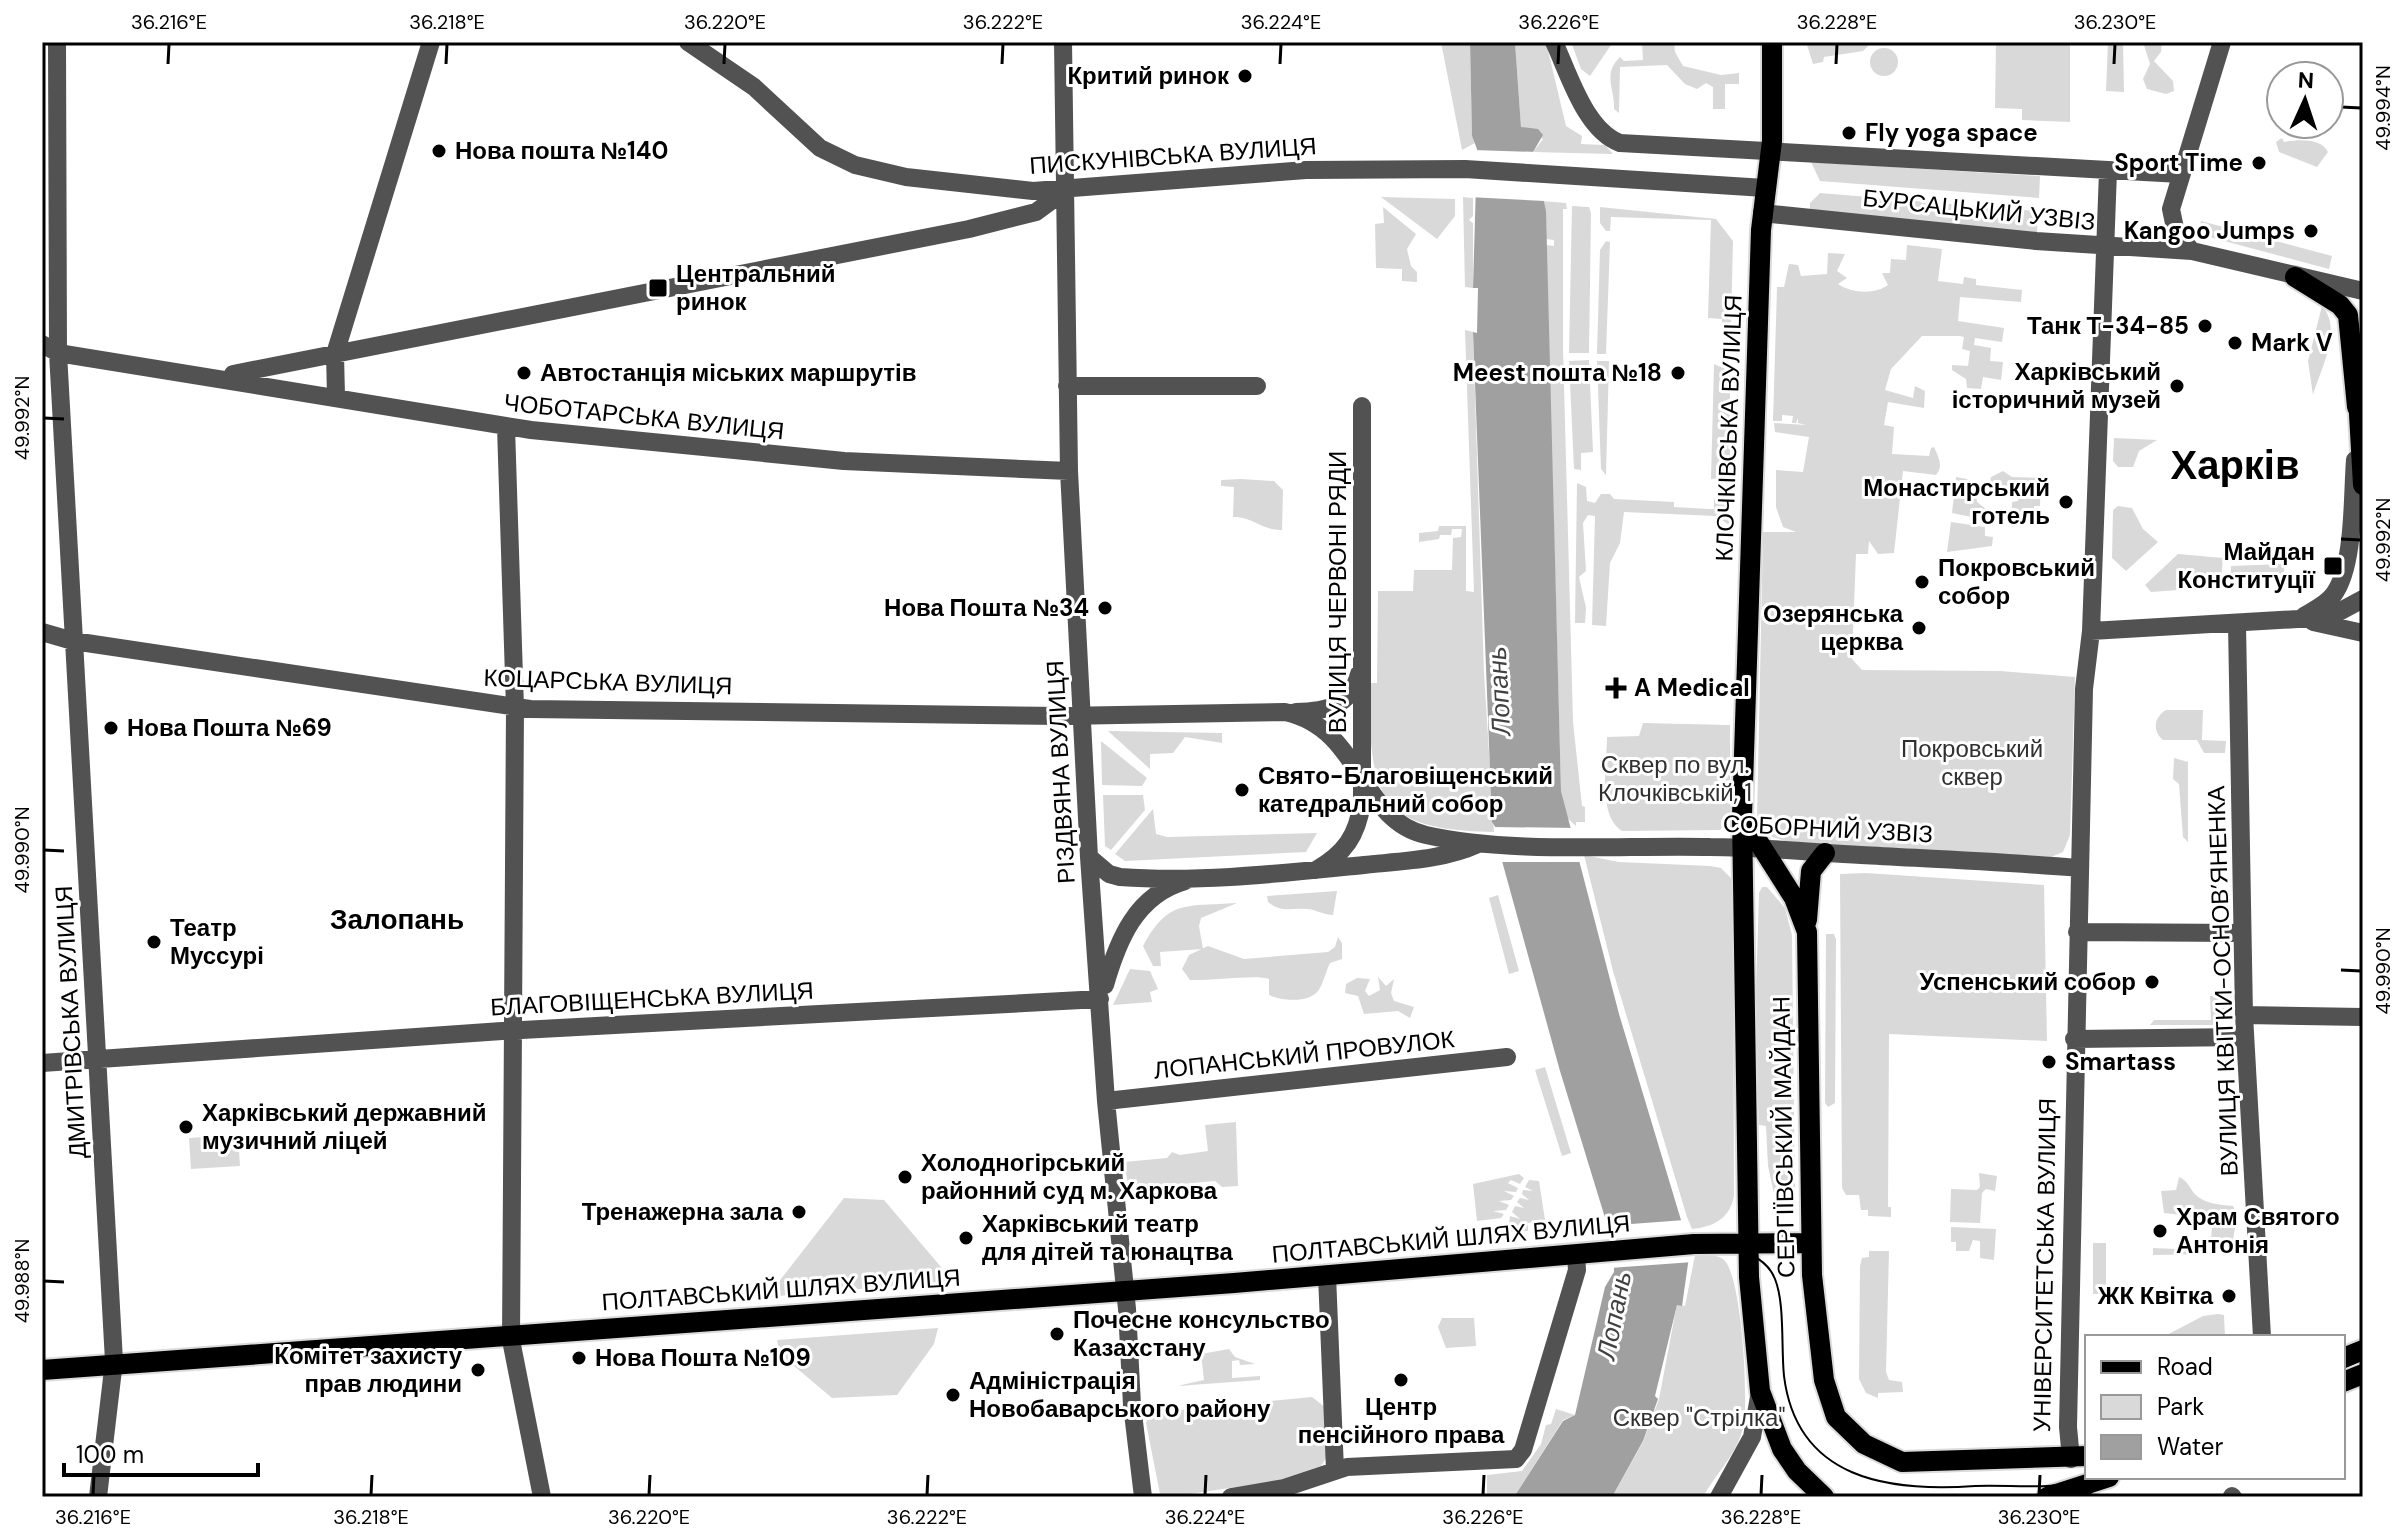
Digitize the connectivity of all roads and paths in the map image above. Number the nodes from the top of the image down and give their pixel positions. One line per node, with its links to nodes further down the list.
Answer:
1 (57, 42): 18 (street, ДМИТРІВСЬКА ВУЛИЦЯ)
2 (431, 42): 19 (street)
3 (688, 42): 12 (street, ПИСКУНІВСЬКА ВУЛИЦЯ)
4 (1063, 42): 12 (street, РІЗДВЯНА ВУЛИЦЯ)
5 (1554, 42): 8 (street, БУРСАЦЬКИЙ УЗВІЗ)
6 (1772, 42): 8 (main road, КЛОЧКІВСЬКА ВУЛИЦЯ)
7 (2222, 42): 10 (street)
8 (1771, 154): 9 (street, БУРСАЦЬКИЙ УЗВІЗ); 11 (main road, КЛОЧКІВСЬКА ВУЛИЦЯ)
9 (2108, 171): 10 (street, БУРСАЦЬКИЙ УЗВІЗ); 14 (street, УНІВЕРСИТЕТСЬКА ВУЛИЦЯ)
10 (2180, 174): 15 (street)
11 (1765, 188): 12 (street, ПИСКУНІВСЬКА ВУЛИЦЯ); 13 (main road, КЛОЧКІВСЬКА ВУЛИЦЯ)
12 (1066, 190): 19 (street, ЧОБОТАРСЬКА ВУЛИЦЯ); 22 (street, РІЗДВЯНА ВУЛИЦЯ)
13 (1762, 213): 14 (street, БУРСАЦЬКИЙ УЗВІЗ); 43 (main road, КЛОЧКІВСЬКА ВУЛИЦЯ)
14 (2108, 247): 15 (street, БУРСАЦЬКИЙ УЗВІЗ); 33 (street, УНІВЕРСИТЕТСЬКА ВУЛИЦЯ)
15 (2192, 251): 16 (street)
16 (2295, 277): 17 (street); 26 (main road)
17 (2363, 291)
18 (50, 348): 21 (street, ЧОБОТАРСЬКА ВУЛИЦЯ); 36 (street, ДМИТРІВСЬКА ВУЛИЦЯ)
19 (335, 354): 21 (street, ЧОБОТАРСЬКА ВУЛИЦЯ); 24 (street)
20 (2363, 375): 26 (main road)
21 (218, 377): 24 (street, ЧОБОТАРСЬКА ВУЛИЦЯ)
22 (1067, 386): 23 (street); 28 (street, РІЗДВЯНА ВУЛИЦЯ)
23 (1257, 386)
24 (336, 396): 27 (street, ЧОБОТАРСЬКА ВУЛИЦЯ)
25 (1362, 406): 37 (street, ВУЛИЦЯ ЧЕРВОНІ РЯДИ)
26 (2357, 407): 29 (main road); 31 (street)
27 (506, 427): 28 (street, ЧОБОТАРСЬКА ВУЛИЦЯ); 38 (street)
28 (1069, 471): 40 (street, РІЗДВЯНА ВУЛИЦЯ)
29 (2363, 485)
30 (2363, 599): 31 (street)
31 (2298, 619): 32 (street); 35 (street)
32 (2237, 624): 33 (street); 51 (street, ВУЛИЦЯ КВІТКИ-ОСНОВ’ЯНЕНКА)
33 (2091, 631): 46 (street, УНІВЕРСИТЕТСЬКА ВУЛИЦЯ)
34 (42, 632): 36 (street, КОЦАРСЬКА ВУЛИЦЯ)
35 (2363, 633)
36 (73, 641): 38 (street, КОЦАРСЬКА ВУЛИЦЯ); 59 (street, ДМИТРІВСЬКА ВУЛИЦЯ)
37 (1361, 667): 39 (street, КОЦАРСЬКА ВУЛИЦЯ); 41 (street, ВУЛИЦЯ ЧЕРВОНІ РЯДИ)
38 (515, 708): 40 (street, КОЦАРСЬКА ВУЛИЦЯ); 55 (street)
39 (1285, 712): 40 (street, КОЦАРСЬКА ВУЛИЦЯ); 41 (street)
40 (1081, 716): 45 (street, РІЗДВЯНА ВУЛИЦЯ)
41 (1364, 778): 42 (street); 47 (street, ВУЛИЦЯ ЧЕРВОНІ РЯДИ)
42 (1487, 844): 43 (street, СОБОРНИЙ УЗВІЗ); 47 (street)
43 (1752, 848): 44 (street, СОБОРНИЙ УЗВІЗ); 49 (main road, СЕРГІЇВСЬКИЙ МАЙДАН); 62 (main road, СЕРГІЇВСЬКИЙ МАЙДАН)
44 (1825, 853): 46 (street, СОБОРНИЙ УЗВІЗ); 49 (main road)
45 (1089, 857): 48 (street); 52 (street, РІЗДВЯНА ВУЛИЦЯ)
46 (2079, 868): 50 (street, УНІВЕРСИТЕТСЬКА ВУЛИЦЯ)
47 (1316, 870): 48 (street)
48 (1195, 879): 52 (street)
49 (1807, 932): 63 (main road, СЕРГІЇВСЬКИЙ МАЙДАН)
50 (2077, 932): 51 (street); 57 (street, УНІВЕРСИТЕТСЬКА ВУЛИЦЯ)
51 (2242, 933): 53 (street, ВУЛИЦЯ КВІТКИ-ОСНОВ’ЯНЕНКА)
52 (1100, 999): 55 (street, БЛАГОВІЩЕНСЬКА ВУЛИЦЯ); 61 (street, РІЗДВЯНА ВУЛИЦЯ)
53 (2244, 1015): 54 (street); 56 (street, ВУЛИЦЯ КВІТКИ-ОСНОВ’ЯНЕНКА)
54 (2363, 1017)
55 (515, 1030): 59 (street, БЛАГОВІЩЕНСЬКА ВУЛИЦЯ); 68 (street)
56 (2245, 1037): 57 (street); 67 (street, ВУЛИЦЯ КВІТКИ-ОСНОВ’ЯНЕНКА)
57 (2074, 1039): 72 (street, УНІВЕРСИТЕТСЬКА ВУЛИЦЯ)
58 (1507, 1057): 61 (street, ЛОПАНСЬКИЙ ПРОВУЛОК)
59 (98, 1059): 60 (street, БЛАГОВІЩЕНСЬКА ВУЛИЦЯ); 69 (street, ДМИТРІВСЬКА ВУЛИЦЯ)
60 (42, 1063)
61 (1106, 1101): 66 (street, РІЗДВЯНА ВУЛИЦЯ)
62 (1748, 1242): 63 (main road, ПОЛТАВСЬКИЙ ШЛЯХ ВУЛИЦЯ); 64 (main road, ПОЛТАВСЬКИЙ ШЛЯХ ВУЛИЦЯ); 71 (main road, СЕРГІЇВСЬКИЙ МАЙДАН)
63 (1810, 1243): 72 (main road, СЕРГІЇВСЬКИЙ МАЙДАН)
64 (1576, 1254): 65 (main road, ПОЛТАВСЬКИЙ ШЛЯХ ВУЛИЦЯ); 73 (street)
65 (1327, 1275): 66 (main road, ПОЛТАВСЬКИЙ ШЛЯХ ВУЛИЦЯ); 73 (street)
66 (1125, 1291): 68 (main road, ПОЛТАВСЬКИЙ ШЛЯХ ВУЛИЦЯ); 78 (street, РІЗДВЯНА ВУЛИЦЯ)
67 (2262, 1335)
68 (511, 1336): 69 (main road, ПОЛТАВСЬКИЙ ШЛЯХ ВУЛИЦЯ); 77 (street)
69 (114, 1364): 70 (main road, ПОЛТАВСЬКИЙ ШЛЯХ ВУЛИЦЯ); 76 (street, ДМИТРІВСЬКА ВУЛИЦЯ)
70 (42, 1370)
71 (1760, 1391): 80 (street); 81 (main road, СЕРГІЇВСЬКИЙ МАЙДАН)
72 (2079, 1458): 75 (main road, УНІВЕРСИТЕТСЬКА ВУЛИЦЯ)
73 (1335, 1470): 79 (street)
74 (2105, 1479): 75 (main road)
75 (2074, 1494): 82 (main road)
76 (98, 1497)
77 (542, 1497)
78 (1143, 1497)
79 (1231, 1497)
80 (1719, 1497)
81 (1824, 1497)
82 (2047, 1497)

